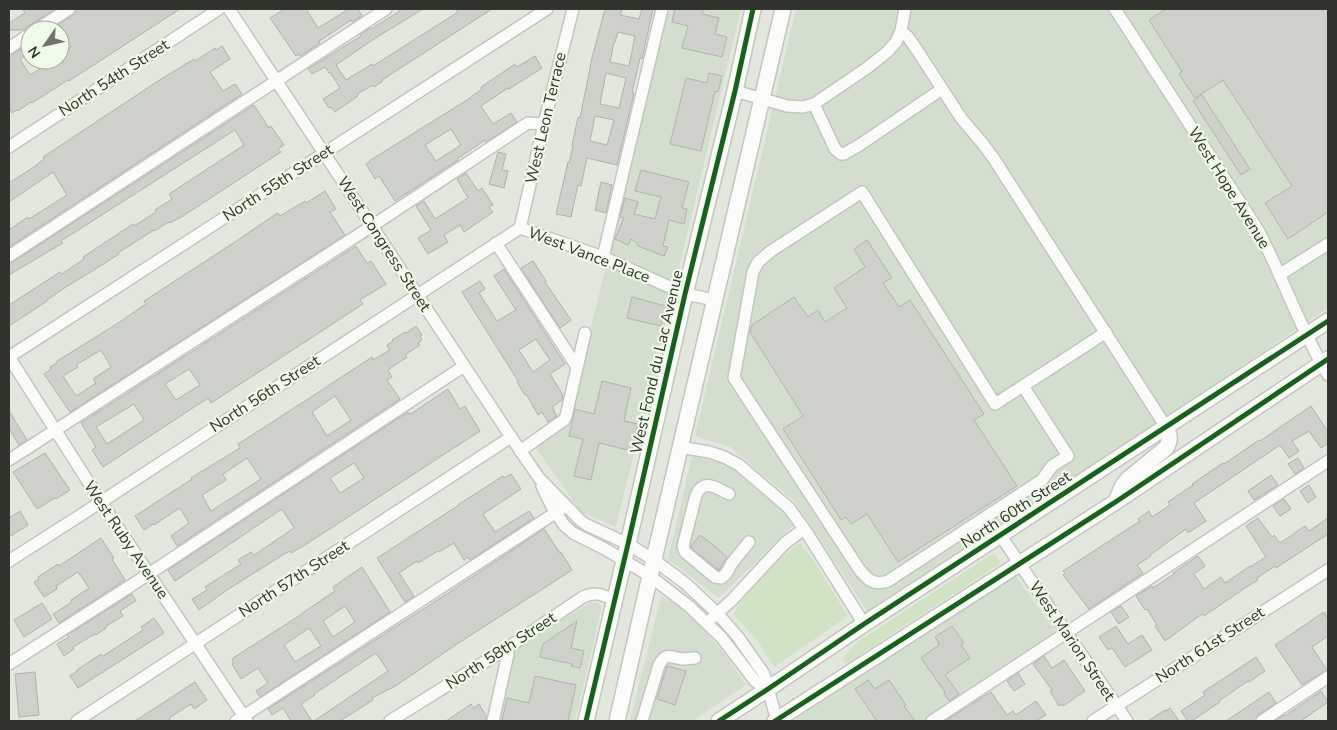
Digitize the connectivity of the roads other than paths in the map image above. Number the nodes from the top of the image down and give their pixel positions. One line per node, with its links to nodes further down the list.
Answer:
1 (69, 9): 12 (street)
2 (219, 9): 22 (street, North 54th Street)
3 (229, 9): 16 (street, West Congress Street)
4 (386, 9): 16 (street)
5 (547, 9): 23 (street, North 55th Street)
6 (573, 9): 21 (street, West Leon Terrace)
7 (662, 9): 29 (street)
8 (754, 9): 18 (main road, West Fond du Lac Avenue)
9 (783, 9): 19 (main road)
10 (905, 9): 13 (street)
11 (1115, 9): 30 (street, West Hope Avenue)
12 (52, 20)
13 (901, 31): 17 (street); 20 (street)
14 (20, 41): 15 (street)
15 (9, 48)
16 (276, 80): 23 (street, West Congress Street); 28 (street)
17 (942, 89): 20 (street); 35 (street)
18 (735, 91): 19 (street); 32 (main road, West Fond du Lac Avenue)
19 (762, 100): 20 (street); 33 (main road)
20 (814, 104)
21 (544, 124): 24 (street); 25 (street, West Leon Terrace)
22 (9, 147)
23 (324, 153): 24 (street, West Congress Street); 38 (street, North 55th Street)
24 (372, 226): 31 (street, West Congress Street); 44 (street)
25 (520, 228): 26 (street, North 56th Street); 29 (street, West Vance Place)
26 (496, 243): 31 (street, North 56th Street); 41 (street)
27 (1328, 244): 30 (street)
28 (9, 256)
29 (603, 257): 32 (street, West Vance Place)
30 (1279, 275): 37 (street, West Hope Avenue)
31 (417, 294): 39 (street, West Congress Street); 53 (street, North 56th Street)
32 (684, 294): 33 (street, West Vance Place); 59 (main road, West Fond du Lac Avenue)
33 (715, 300): 46 (main road)
34 (1328, 321): 37 (main road, North 60th Street)
35 (1106, 332): 42 (street); 43 (street)
36 (585, 333): 41 (street)
37 (1307, 335): 40 (street, West Hope Avenue); 43 (main road, North 60th Street)
38 (9, 357): 44 (street, West Ruby Avenue)
39 (464, 366): 45 (street, West Congress Street); 65 (street)
40 (1326, 366): 52 (main road)
41 (577, 367): 47 (street)
42 (1023, 386): 42 (street)
43 (1166, 427): 52 (main road); 57 (main road, North 60th Street)
44 (54, 430): 48 (street); 53 (street, West Ruby Avenue)
45 (511, 437): 47 (street, West Congress Street); 72 (street, North 57th Street)
46 (680, 447): 56 (street); 60 (main road)
47 (520, 451): 50 (street, West Congress Street)
48 (9, 460)
49 (1328, 461): 71 (street)
50 (539, 478): 54 (street, West Congress Street); 55 (street, West Congress Street)
51 (729, 494): 58 (street)
52 (1116, 501): 63 (main road)
53 (101, 502): 61 (street, North 56th Street); 65 (street, West Ruby Avenue)
54 (566, 506): 55 (street); 59 (street, West Congress Street)
55 (555, 513): 62 (street, West Congress Street); 79 (street)
56 (804, 529): 68 (street); 70 (street)
57 (1000, 535): 63 (street, West Marion Street); 70 (main road, North 60th Street)
58 (749, 542)
59 (628, 544): 60 (street, West Congress Street); 62 (main road, West Fond du Lac Avenue)
60 (654, 560): 66 (main road); 68 (street, West Congress Street)
61 (9, 561)
62 (624, 561): 66 (street, West Congress Street); 67 (main road, West Fond du Lac Avenue)
63 (1020, 563): 71 (street, West Marion Street); 87 (main road)
64 (1328, 570): 78 (street, North 61st Street)
65 (148, 574): 72 (street, West Ruby Avenue); 75 (street)
66 (650, 576): 69 (street, West Congress Street); 84 (main road)
67 (615, 600): 73 (street, North 58th Street); 83 (main road, West Fond du Lac Avenue)
68 (717, 613): 69 (street); 77 (street, West Congress Street)
69 (708, 623): 77 (street, West Congress Street)
70 (864, 624): 77 (main road, North 60th Street)
71 (1067, 634): 78 (street, West Marion Street); 88 (street)
72 (196, 644): 79 (street, West Ruby Avenue); 80 (street, North 57th Street)
73 (507, 648): 81 (street, North 58th Street); 82 (street)
74 (695, 658): 85 (street)
75 (9, 664)
76 (1328, 677): 91 (street)
77 (768, 689): 86 (main road, North 60th Street); 87 (street)
78 (1117, 706): 89 (street, North 61st Street); 90 (street, West Marion Street)
79 (242, 719)
80 (78, 721)
81 (390, 721)
82 (493, 721)
83 (586, 721)
84 (617, 721)
85 (642, 721)
86 (719, 721)
87 (776, 721)
88 (932, 721)
89 (1093, 721)
90 (1127, 721)
91 (1262, 721)

